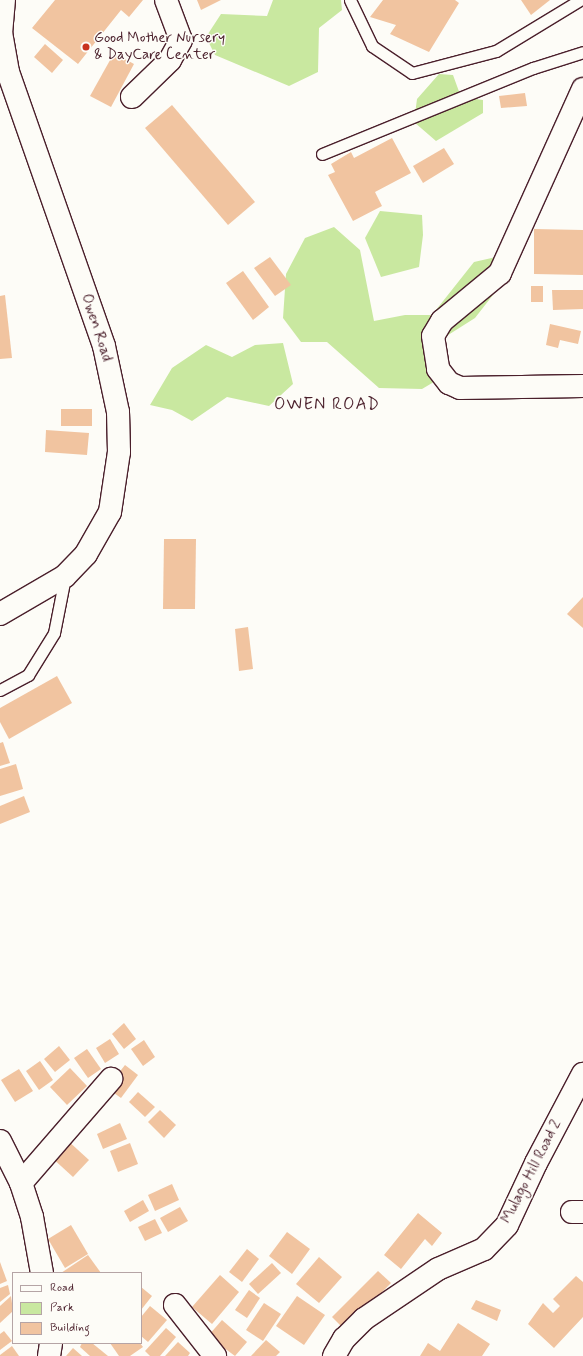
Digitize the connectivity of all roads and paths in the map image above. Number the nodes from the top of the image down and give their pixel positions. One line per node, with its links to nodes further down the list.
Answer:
1 (4, 0): 10 (street, Owen Road)
2 (166, 0): 7 (street)
3 (350, 0): 4 (lane)
4 (580, 0)
5 (583, 52): 8 (lane)
6 (583, 89): 9 (street)
7 (132, 97)
8 (322, 154)
9 (583, 386)
10 (65, 576): 11 (street, Owen Road); 12 (lane)
11 (0, 614)
12 (0, 690)
13 (583, 1074): 22 (street, Mulago Hill Road 2)
14 (111, 1079): 16 (street)
15 (0, 1141): 16 (street)
16 (21, 1184): 17 (street)
17 (42, 1272)
18 (175, 1305): 21 (street)
19 (51, 1344): 20 (street)
20 (48, 1356)
21 (214, 1356)
22 (334, 1356)

